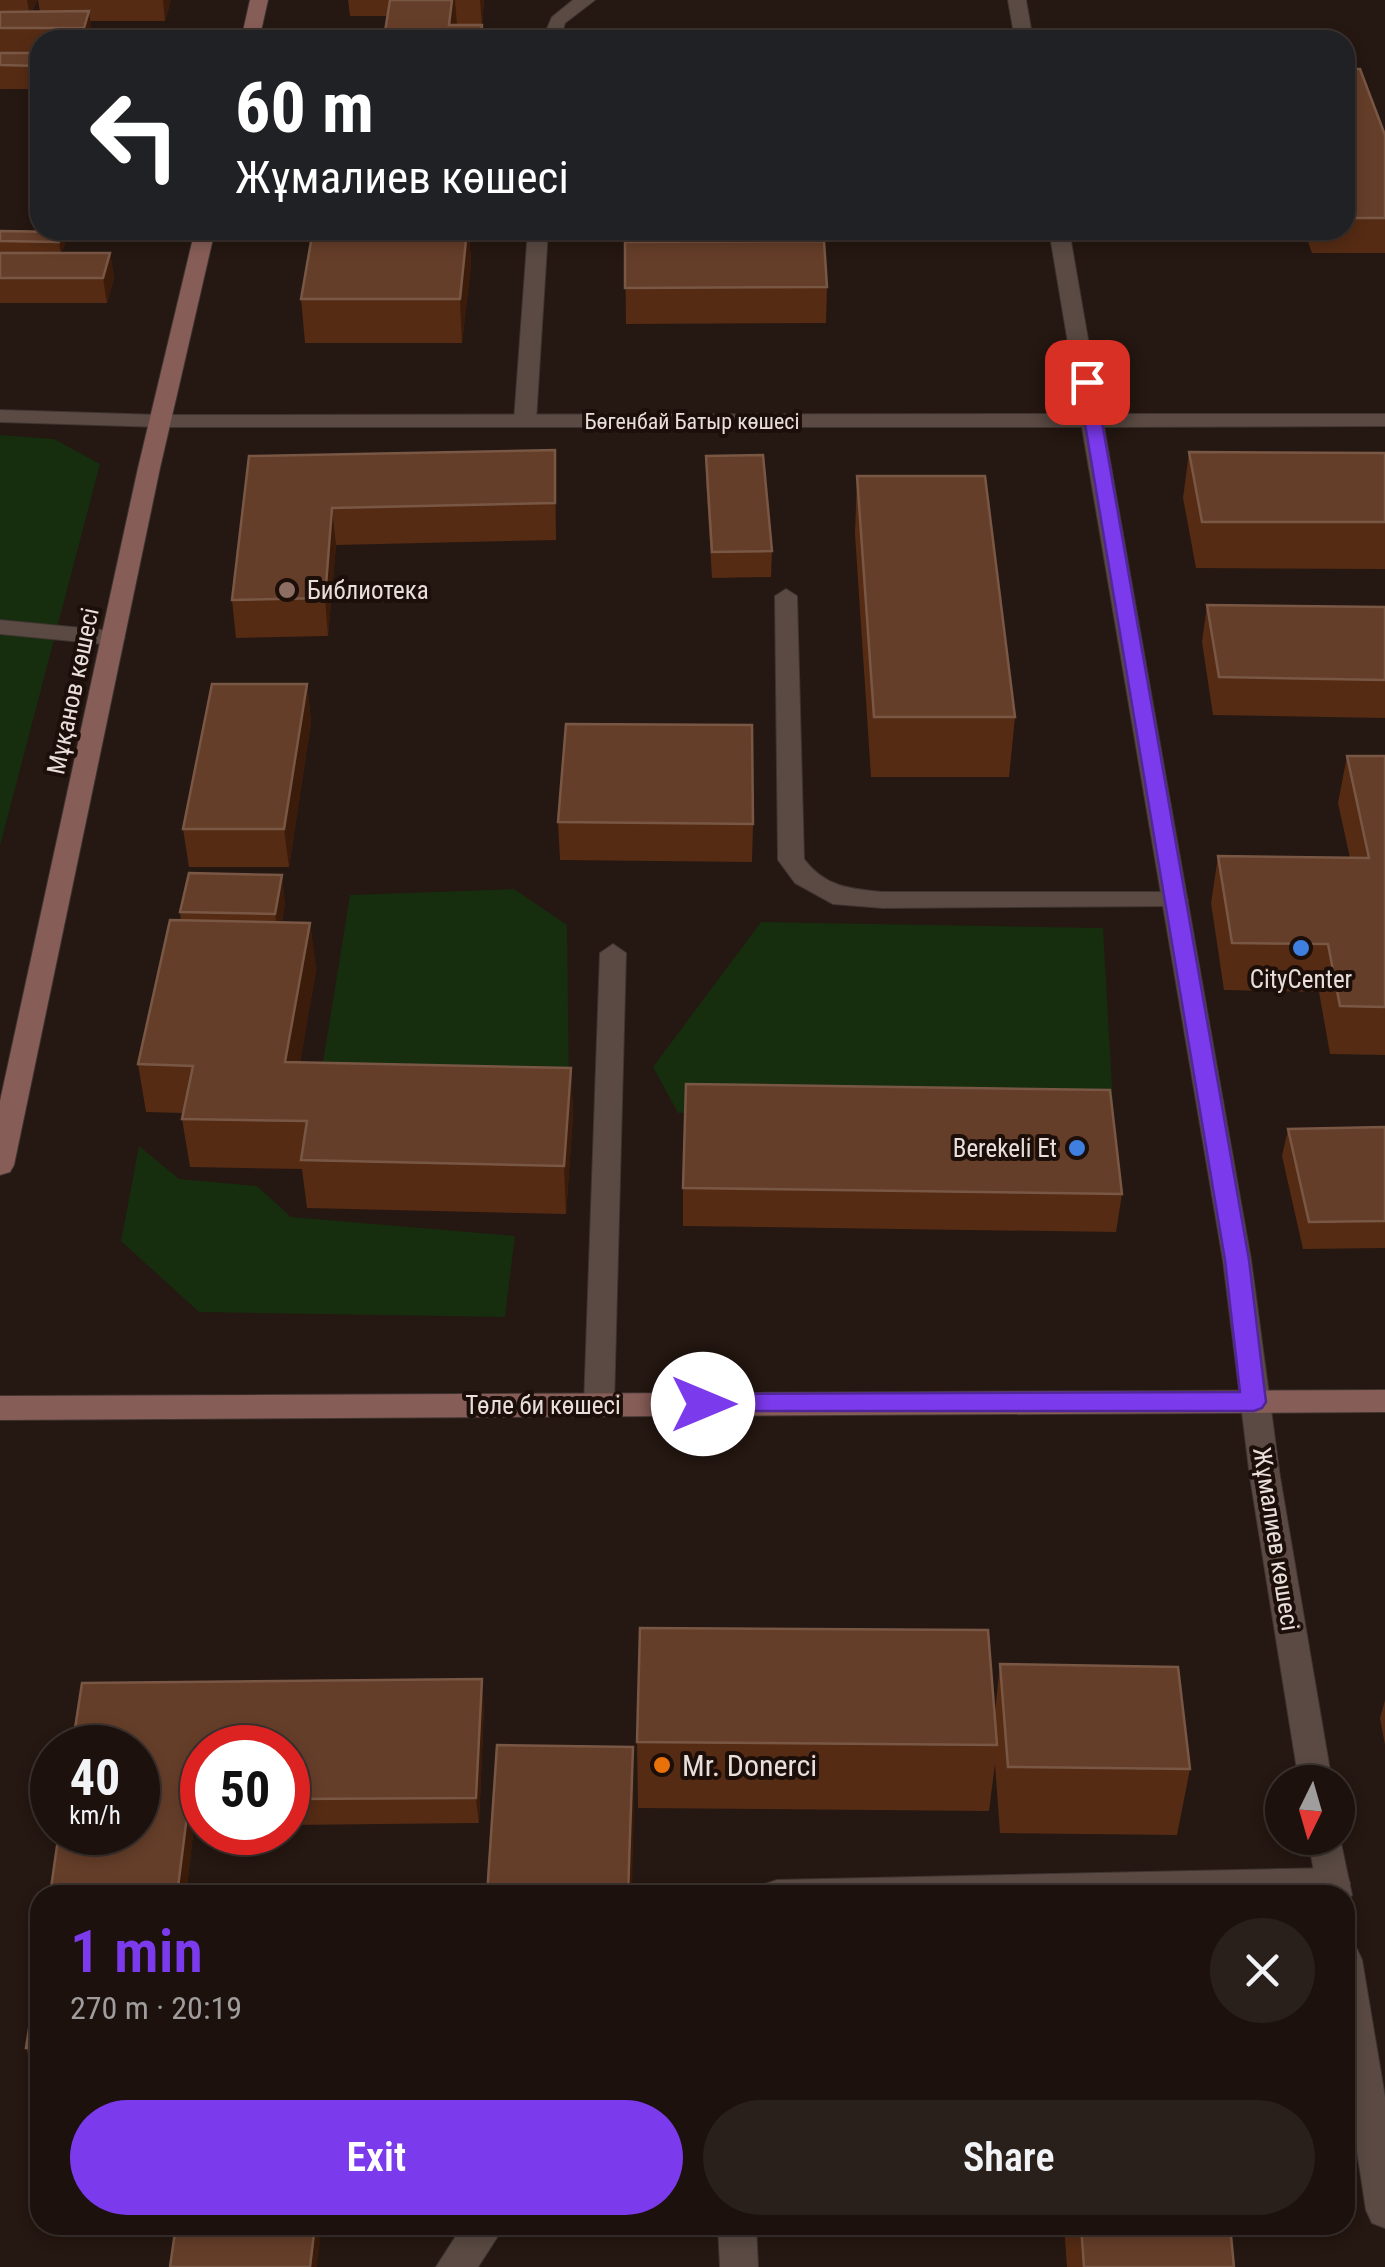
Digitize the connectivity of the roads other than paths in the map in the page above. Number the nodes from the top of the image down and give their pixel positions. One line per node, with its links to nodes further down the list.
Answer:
1 (260, 0): 4 (main road)
2 (586, 0): 5 (street)
3 (1017, 0): 6 (street)
4 (252, 30)
5 (551, 30)
6 (1022, 30)
7 (203, 240): 13 (main road, Мұқанов көшесі)
8 (537, 240): 14 (street)
9 (1061, 240): 11 (street, Жұмалиев көшесі)
10 (0, 416): 13 (street, Бөгенбай Батыр көшесі)
11 (1094, 420): 12 (street, Бөгенбай Батыр көшесі); 14 (street, Бөгенбай Батыр көшесі); 18 (street, Жұмалиев көшесі)
12 (1385, 420)
13 (160, 421): 14 (street, Бөгенбай Батыр көшесі); 17 (main road, Мұқанов көшесі)
14 (525, 421)
15 (786, 596): 18 (street)
16 (0, 627): 17 (street)
17 (113, 638): 20 (main road, Мұқанов көшесі)
18 (1175, 900): 22 (street, Жұмалиев көшесі)
19 (613, 954): 23 (street)
20 (0, 1165)
21 (1385, 1400): 22 (main road, Төле би көшесі)
22 (1254, 1402): 23 (main road, Төле би көшесі); 25 (street, Жұмалиев көшесі)
23 (599, 1404): 24 (main road, Төле би көшесі)
24 (0, 1408)
25 (1313, 1765)
26 (1328, 1855): 27 (street)
27 (1333, 1885)
28 (1355, 2022): 29 (street)
29 (1385, 2210)
30 (479, 2235): 32 (street)
31 (738, 2235): 33 (street)
32 (455, 2267)
33 (738, 2267)

